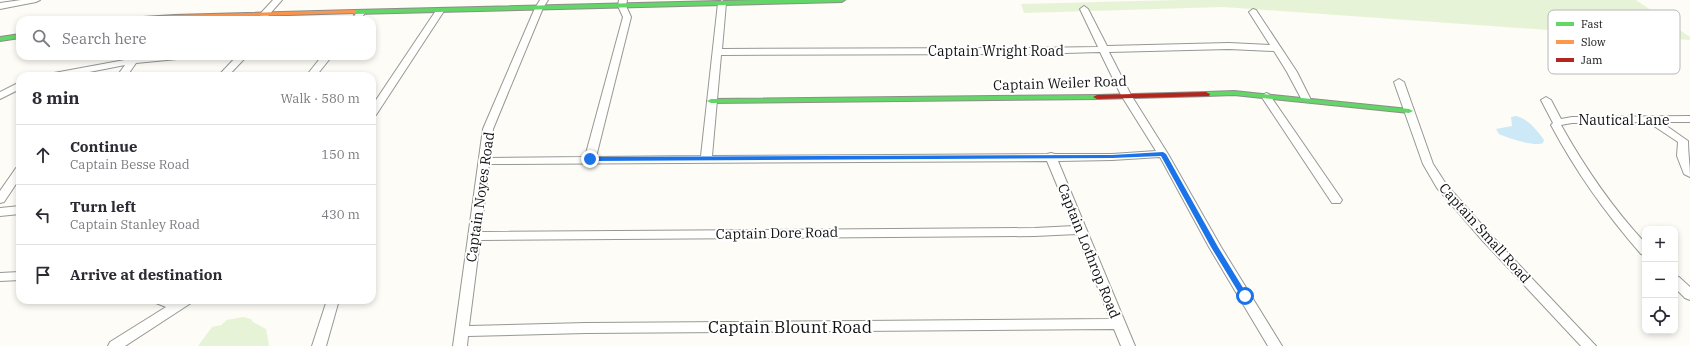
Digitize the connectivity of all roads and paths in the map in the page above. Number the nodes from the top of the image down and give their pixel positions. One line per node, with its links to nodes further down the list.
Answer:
1 (36, 0): 4 (street)
2 (278, 0): 13 (street)
3 (842, 0): 7 (main road)
4 (16, 2): 9 (street)
5 (696, 2): 6 (main road); 7 (main road)
6 (622, 3): 8 (main road); 47 (street)
7 (722, 3): 21 (street)
8 (541, 4): 11 (main road); 49 (street, Captain Noyes Road)
9 (0, 6)
10 (1084, 9): 20 (street)
11 (440, 10): 16 (main road); 38 (street)
12 (1254, 12): 19 (street)
13 (264, 15): 14 (main road); 15 (main road)
14 (242, 16)
15 (311, 16)
16 (370, 16)
17 (16, 37): 18 (main road)
18 (0, 39)
19 (1276, 48): 20 (street, Captain Wright Road); 35 (street)
20 (1103, 50): 21 (street, Captain Wright Road); 32 (street)
21 (717, 52): 37 (street)
22 (130, 60): 26 (street)
23 (134, 60): 27 (street)
24 (238, 60): 28 (street)
25 (324, 60): 29 (street)
26 (73, 72)
27 (125, 72)
28 (227, 72)
29 (314, 72)
30 (1399, 82): 39 (street, Captain Small Road)
31 (16, 87): 33 (street)
32 (1126, 95): 34 (main road, Captain Weiler Road); 37 (main road, Captain Weiler Road); 45 (street)
33 (0, 96)
34 (1266, 96): 35 (main road, Captain Weiler Road); 53 (street)
35 (1306, 100): 39 (main road, Captain Weiler Road)
36 (1546, 100): 42 (street)
37 (712, 101): 48 (street)
38 (376, 107)
39 (1409, 110): 72 (street, Captain Small Road)
40 (1690, 119): 41 (street, Nautical Lane)
41 (1651, 120): 42 (street, Nautical Lane); 44 (street)
42 (1558, 123): 58 (street)
43 (1690, 133): 44 (street)
44 (1683, 141): 50 (street)
45 (1163, 154): 46 (street); 71 (street)
46 (1051, 156): 48 (street); 56 (street, Captain Lothrop Road)
47 (590, 159): 48 (street); 49 (street)
48 (706, 159)
49 (485, 161): 57 (street, Captain Noyes Road)
50 (1690, 174)
51 (16, 176): 52 (street)
52 (0, 199)
53 (1336, 200)
54 (16, 210): 55 (street)
55 (0, 212)
56 (1081, 230): 57 (street, Captain Dore Road); 65 (street, Captain Lothrop Road)
57 (473, 236): 66 (street, Captain Noyes Road)
58 (1642, 248)
59 (16, 276): 60 (street)
60 (0, 277)
61 (1678, 283): 62 (street)
62 (1690, 295)
63 (179, 304): 67 (street)
64 (332, 304): 68 (street)
65 (1119, 324): 66 (street, Captain Blount Road); 70 (street, Captain Lothrop Road)
66 (462, 331): 69 (street, Captain Noyes Road)
67 (115, 346)
68 (319, 346)
69 (460, 346)
70 (1128, 346)
71 (1275, 346)
72 (1589, 346)

